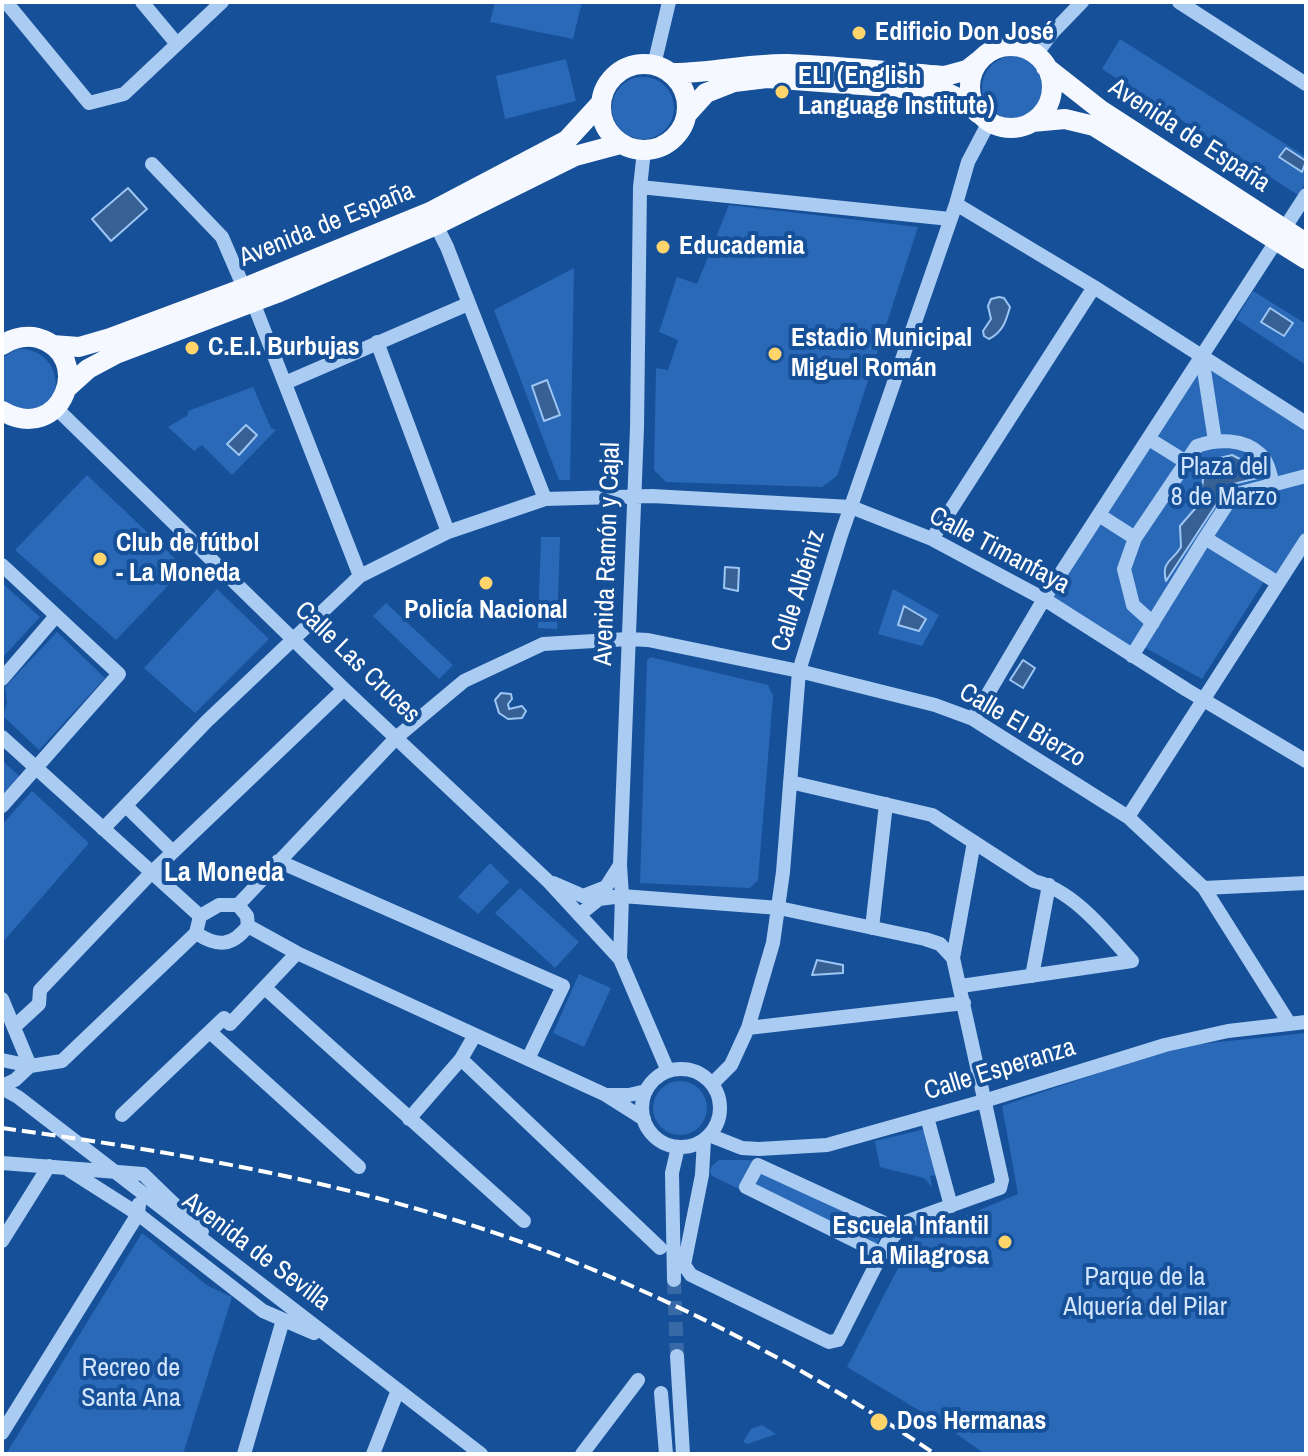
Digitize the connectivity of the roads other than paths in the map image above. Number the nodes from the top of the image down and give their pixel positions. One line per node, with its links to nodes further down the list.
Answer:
1 (6, 2): 8 (street)
2 (142, 2): 8 (street)
3 (222, 2): 7 (street)
4 (669, 2): 11 (street)
5 (1082, 2): 10 (street)
6 (1179, 2): 12 (street)
7 (207, 7): 8 (street)
8 (177, 44)
9 (981, 59): 10 (main road); 11 (main road); 15 (main road)
10 (1041, 60): 16 (main road); 25 (main road, Avenida de España)
11 (662, 69): 13 (main road); 14 (main road)
12 (1306, 84)
13 (600, 104): 17 (main road); 29 (main road, Avenida de España)
14 (687, 114): 15 (main road); 18 (main road)
15 (984, 118): 16 (main road); 22 (street, Calle Albéniz)
16 (1032, 122): 25 (main road, Avenida de España)
17 (620, 144): 18 (main road); 24 (main road, Avenida de España)
18 (644, 151): 20 (street, Avenida Ramón y Cajal)
19 (152, 164): 29 (street)
20 (640, 187): 23 (street); 45 (street, Avenida Ramón y Cajal)
21 (1306, 195): 25 (street)
22 (956, 204): 23 (street, Calle Albéniz); 28 (street)
23 (950, 219): 47 (street, Calle Albéniz)
24 (436, 225): 29 (main road, Avenida de España); 30 (street)
25 (1280, 235): 26 (main road, Avenida de España); 27 (main road, Avenida de España); 34 (street)
26 (1306, 243)
27 (1306, 259)
28 (1094, 287): 34 (street); 52 (street)
29 (248, 295): 33 (main road, Avenida de España); 35 (street); 36 (main road, Avenida de España)
30 (468, 304): 31 (street); 46 (street)
31 (377, 342): 35 (street); 49 (street)
32 (3, 343): 33 (main road, Avenida de España)
33 (52, 345): 36 (main road)
34 (1202, 357): 39 (street); 40 (street); 41 (street)
35 (285, 383): 55 (street)
36 (68, 387): 37 (main road)
37 (56, 408): 38 (main road); 61 (street, Calle Las Cruces)
38 (3, 412)
39 (1306, 423)
40 (1149, 439): 42 (street); 48 (street)
41 (1215, 441): 42 (street); 44 (street)
42 (1186, 462): 50 (street)
43 (1306, 476): 44 (street)
44 (1273, 484): 51 (street)
45 (632, 495): 46 (street, Calle Timanfaya); 47 (street, Calle Timanfaya); 60 (street, Avenida Ramón y Cajal)
46 (545, 499): 49 (street, Calle Timanfaya)
47 (851, 507): 52 (street, Calle Timanfaya); 63 (street, Calle Albéniz)
48 (1099, 515): 50 (street); 57 (street)
49 (448, 532): 55 (street, Calle Timanfaya)
50 (1135, 538): 59 (street)
51 (1205, 538): 56 (street); 59 (street)
52 (932, 539): 57 (street, Calle Timanfaya)
53 (1306, 540): 56 (street)
54 (2, 565): 58 (street)
55 (360, 576): 61 (street, Calle Timanfaya)
56 (1278, 583): 66 (street)
57 (1044, 599): 62 (street, Calle Timanfaya); 67 (street)
58 (56, 616): 64 (street); 71 (street)
59 (1153, 623): 62 (street)
60 (628, 639): 63 (street, Calle El Bierzo); 69 (street, Calle El Bierzo); 81 (street, Avenida Ramón y Cajal)
61 (296, 640): 65 (street, Calle Las Cruces); 75 (street, Calle Timanfaya)
62 (1132, 656): 66 (street, Calle Timanfaya)
63 (799, 671): 67 (street, Calle El Bierzo); 72 (street, Calle Albéniz)
64 (2, 679)
65 (344, 689): 69 (street, Calle Las Cruces); 79 (street)
66 (1203, 700): 70 (street, Calle Timanfaya); 76 (street)
67 (973, 719): 76 (street, Calle El Bierzo)
68 (2, 737): 71 (street)
69 (397, 737): 80 (street, Calle El Bierzo); 83 (street, Calle Las Cruces)
70 (1306, 761)
71 (36, 769): 74 (street); 77 (street)
72 (790, 782): 73 (street); 89 (street, Calle Albéniz)
73 (886, 804): 78 (street); 93 (street)
74 (2, 806)
75 (126, 806): 77 (street, Calle Timanfaya); 79 (street)
76 (1128, 817): 86 (street, Calle El Bierzo)
77 (103, 829): 82 (street)
78 (974, 842): 85 (street); 96 (street)
79 (173, 852): 82 (street)
80 (278, 861): 88 (street, Calle El Bierzo); 110 (street)
81 (620, 865): 83 (street); 87 (street, Avenida Ramón y Cajal)
82 (151, 873): 91 (street); 105 (street)
83 (549, 882): 90 (street, Calle Las Cruces)
84 (1306, 883): 86 (street)
85 (1049, 885): 98 (street); 98 (street)
86 (1204, 888): 104 (street, Calle El Bierzo)
87 (622, 896): 89 (street); 90 (street); 97 (street, Avenida Ramón y Cajal)
88 (238, 905): 91 (street); 92 (street)
89 (779, 908): 93 (street); 106 (street, Calle Albéniz)
90 (579, 915): 97 (street, Calle Las Cruces)
91 (200, 916): 94 (street)
92 (248, 926): 94 (street); 95 (street)
93 (872, 928): 96 (street)
94 (196, 933): 112 (street)
95 (297, 953): 100 (street); 108 (street)
96 (953, 958): 99 (street)
97 (620, 959): 113 (street)
98 (1032, 976): 99 (street)
99 (961, 986): 102 (street)
100 (265, 988): 107 (street); 121 (street)
101 (2, 999): 105 (street)
102 (964, 1003): 106 (street); 118 (street)
103 (1306, 1022): 104 (street, Calle Esperanza)
104 (1289, 1023): 118 (street, Calle Esperanza)
105 (14, 1027): 112 (street)
106 (748, 1028): 114 (street, Calle Albéniz)
107 (210, 1032): 119 (street); 129 (street)
108 (475, 1035): 109 (street); 110 (street)
109 (461, 1059): 121 (street); 137 (street)
110 (528, 1059): 117 (street)
111 (2, 1060): 112 (street)
112 (30, 1066): 115 (street, Avenida de Sevilla)
113 (668, 1071): 114 (street); 116 (street)
114 (712, 1084): 123 (street)
115 (2, 1087): 141 (street, Avenida de Sevilla)
116 (646, 1091): 117 (street); 122 (street)
117 (606, 1095): 122 (street)
118 (984, 1101): 120 (street, Calle Esperanza); 132 (street)
119 (122, 1115)
120 (927, 1117): 123 (street, Calle Esperanza); 132 (street)
121 (409, 1119): 134 (street)
122 (644, 1119): 124 (street)
123 (707, 1138): 124 (street); 138 (street)
124 (678, 1147): 139 (street)
125 (2, 1163): 126 (street)
126 (25, 1165): 127 (street); 131 (street)
127 (49, 1166): 128 (street); 136 (street)
128 (66, 1167): 130 (street); 133 (street)
129 (359, 1167)
130 (143, 1174): 133 (street); 141 (street)
131 (2, 1176)
132 (951, 1206): 135 (street)
133 (138, 1214): 140 (street); 146 (street)
134 (524, 1221)
135 (900, 1230): 138 (street); 138 (street)
136 (2, 1241)
137 (660, 1248)
138 (882, 1254)
139 (674, 1280)
140 (283, 1320): 141 (street); 147 (street)
141 (327, 1336): 144 (street, Avenida de Sevilla)
142 (677, 1356): 152 (street)
143 (638, 1380): 150 (street)
144 (398, 1390): 148 (street); 149 (street, Avenida de Sevilla)
145 (661, 1393): 151 (street)
146 (2, 1433)
147 (244, 1454)
148 (373, 1454)
149 (481, 1454)
150 (582, 1454)
151 (666, 1454)
152 (683, 1454)

